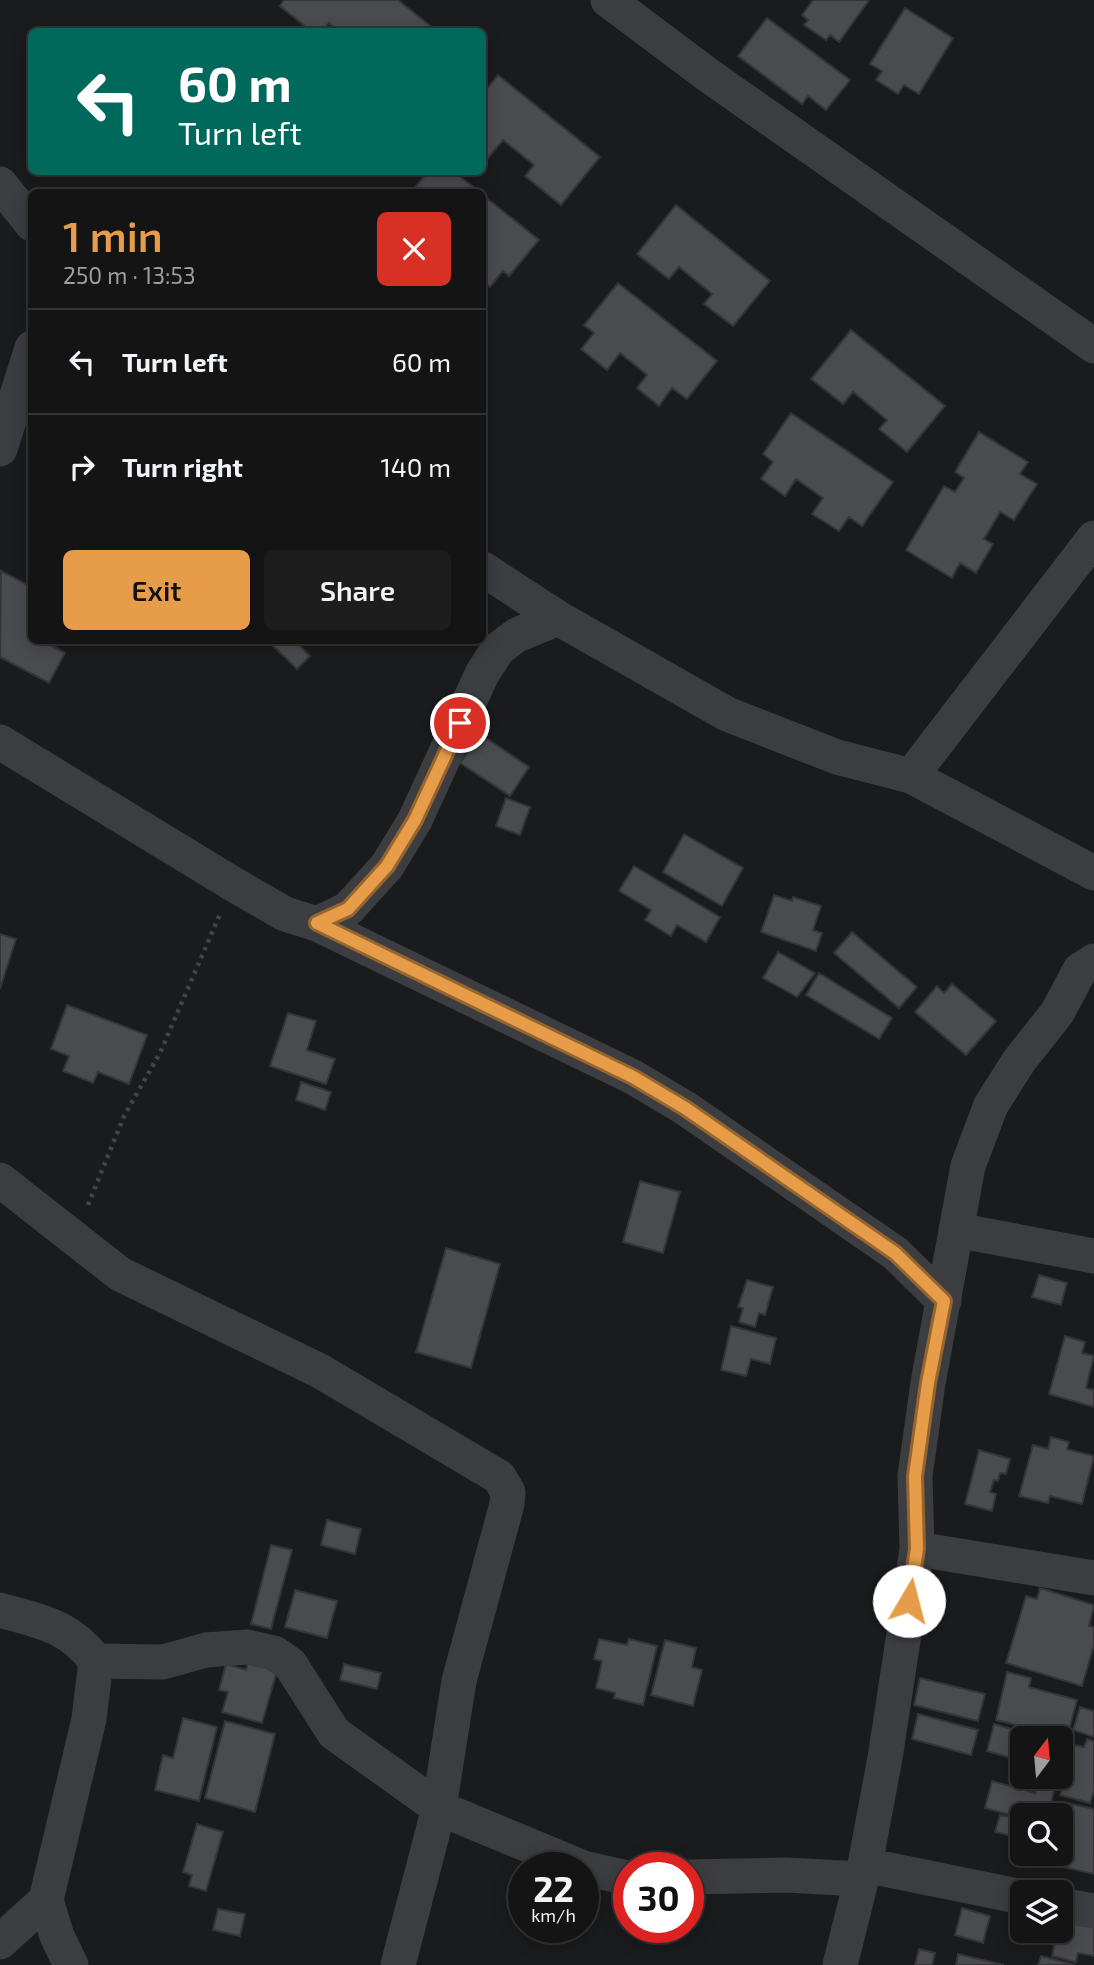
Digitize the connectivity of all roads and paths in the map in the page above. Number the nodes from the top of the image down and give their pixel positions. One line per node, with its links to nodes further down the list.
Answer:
1 (608, 0): 4 (street)
2 (0, 184): 3 (street)
3 (28, 219)
4 (1094, 346)
5 (28, 361): 6 (street)
6 (0, 449)
7 (1094, 538): 11 (street)
8 (486, 571): 9 (street)
9 (558, 618): 11 (street); 14 (street)
10 (0, 742): 13 (street)
11 (911, 776): 12 (street)
12 (1094, 873)
13 (233, 884): 14 (street); 18 (path)
14 (317, 923): 20 (street)
15 (1094, 961): 17 (street)
16 (0, 1180): 18 (street)
17 (956, 1230): 19 (street); 20 (street)
18 (74, 1237): 25 (street)
19 (1094, 1256)
20 (944, 1301): 21 (street)
21 (917, 1549): 22 (street); 27 (street)
22 (1094, 1578)
23 (0, 1610): 24 (street)
24 (96, 1661): 25 (street); 30 (street)
25 (439, 1808): 26 (street); 35 (street)
26 (544, 1852)
27 (863, 1872): 28 (street); 29 (street); 36 (street)
28 (704, 1877)
29 (1010, 1895)
30 (46, 1900): 33 (street); 34 (street)
31 (1073, 1908): 32 (street)
32 (1094, 1912)
33 (0, 1942)
34 (71, 1965)
35 (398, 1965)
36 (840, 1965)

